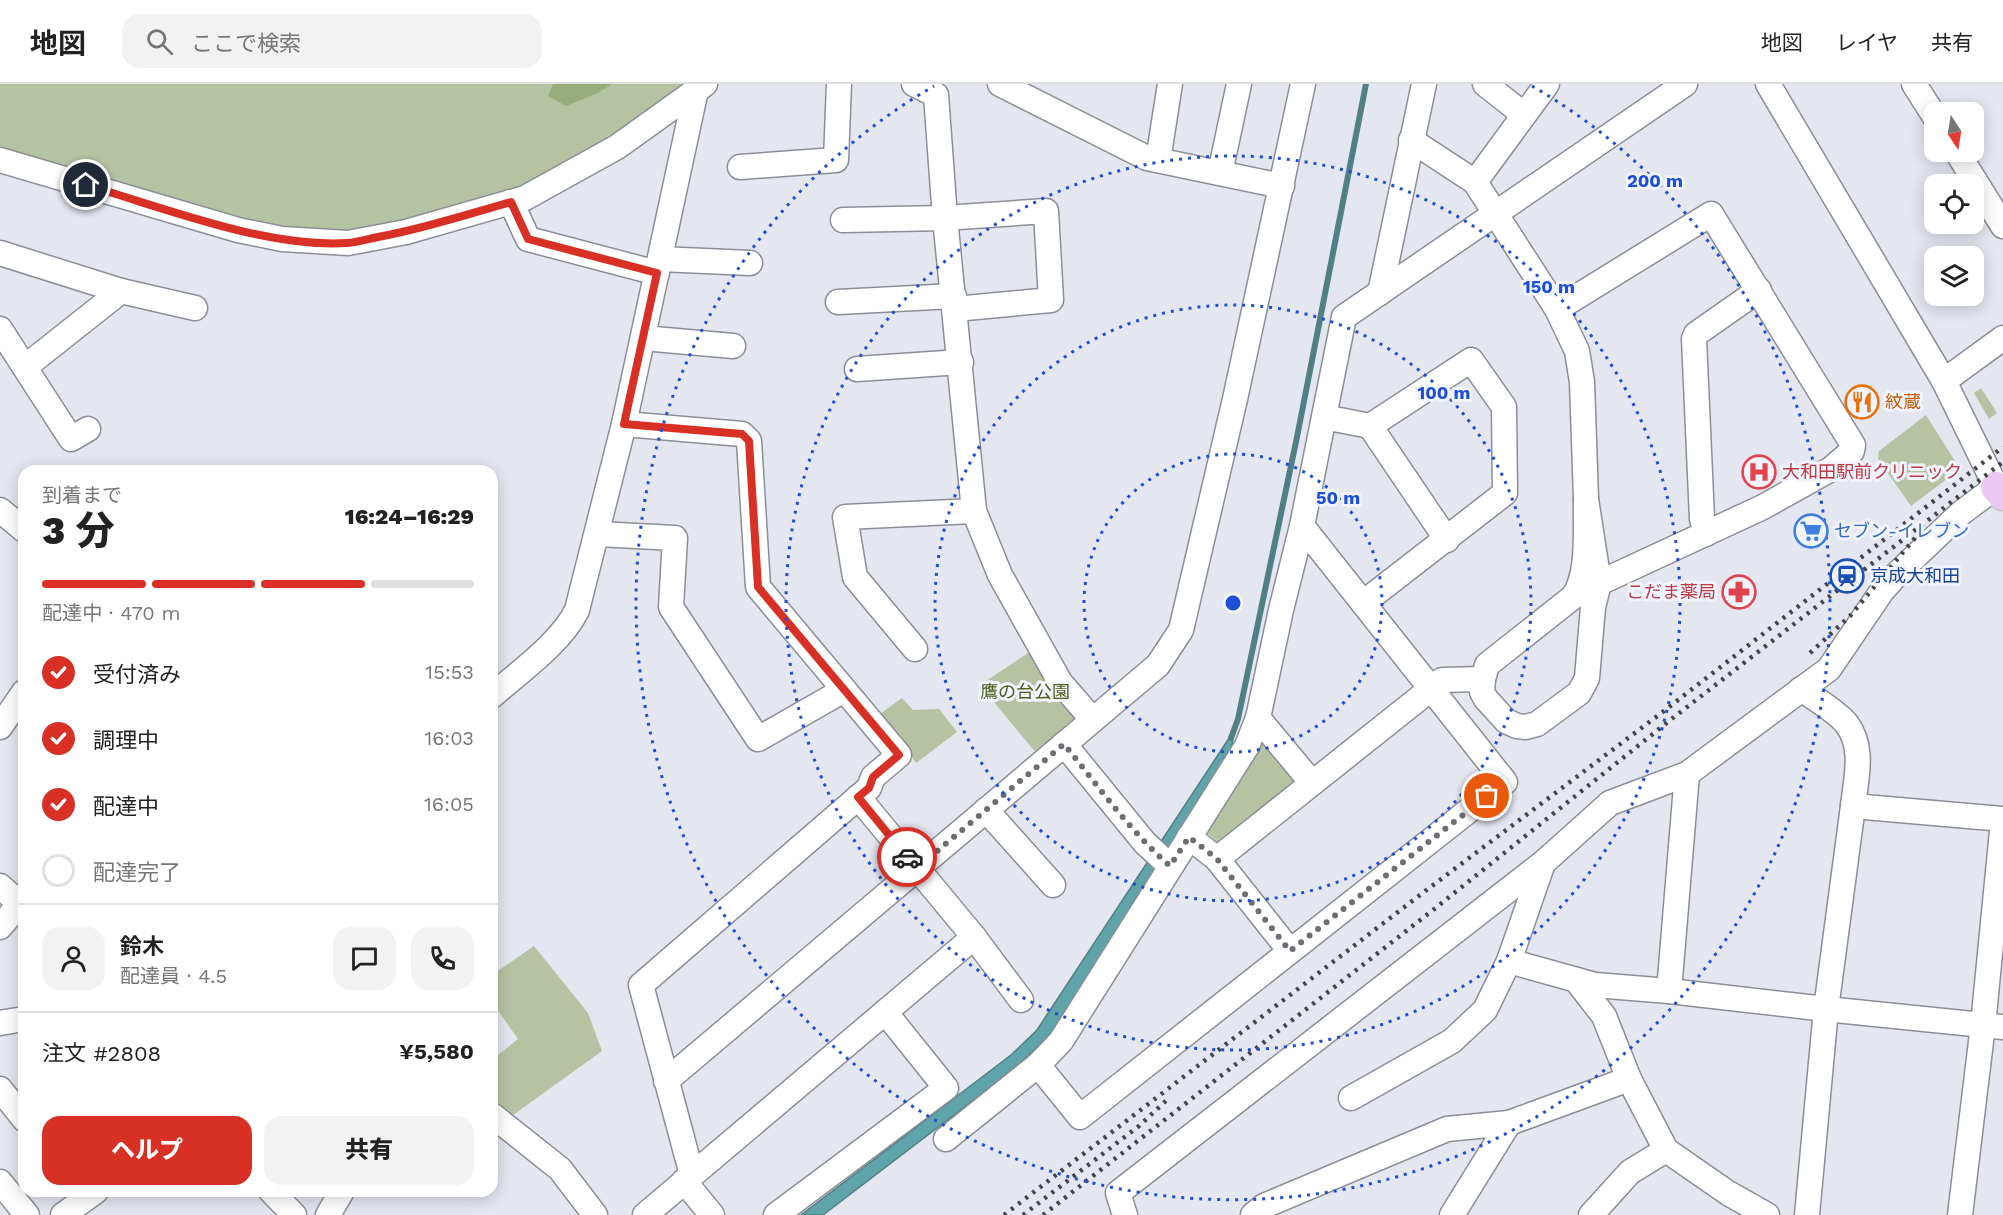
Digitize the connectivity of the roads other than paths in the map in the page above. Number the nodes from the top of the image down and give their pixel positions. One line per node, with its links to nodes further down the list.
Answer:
1 (839, 84): 20 (street)
2 (914, 84): 26 (street)
3 (1000, 84): 18 (street)
4 (1170, 84): 18 (street)
5 (1239, 84): 21 (street)
6 (1303, 84): 23 (street)
7 (1424, 84): 16 (street)
8 (1485, 84): 15 (street)
9 (1547, 84): 15 (street)
10 (1685, 84): 25 (street)
11 (1768, 84): 46 (street)
12 (1914, 84): 14 (street)
13 (700, 87): 24 (street); 31 (street)
14 (1925, 102)
15 (1523, 114): 22 (street)
16 (1411, 140): 22 (street); 34 (street)
17 (0, 160): 24 (street)
18 (1158, 160): 21 (street)
19 (1962, 162): 28 (street)
20 (740, 167)
21 (1220, 173): 23 (street)
22 (1475, 182): 25 (street)
23 (1282, 186): 70 (street)
24 (511, 202): 31 (street)
25 (1497, 213): 34 (street); 38 (street)
26 (945, 218): 27 (street); 36 (street); 36 (street)
27 (843, 220)
28 (2003, 225)
29 (0, 253): 33 (street)
30 (750, 263): 31 (street)
31 (658, 266): 40 (street)
32 (1759, 290): 38 (street); 58 (street); 58 (street)
33 (121, 291): 37 (street); 44 (street)
34 (1380, 293): 47 (street)
35 (838, 302): 36 (street)
36 (954, 303): 43 (street)
37 (195, 308)
38 (1557, 309): 52 (street)
39 (0, 329): 44 (street)
40 (643, 338): 42 (street); 48 (street)
41 (2003, 338): 46 (street)
42 (733, 346)
43 (961, 362): 45 (street); 54 (street)
44 (25, 367): 50 (street)
45 (857, 369)
46 (1944, 381): 51 (street)
47 (1324, 417): 49 (street); 56 (street)
48 (624, 424): 57 (street); 66 (street)
49 (1370, 426): 59 (street); 59 (street)
50 (88, 429)
51 (2000, 491): 65 (street)
52 (1586, 499): 60 (street); 63 (street)
53 (0, 510): 55 (street)
54 (974, 511): 62 (street); 70 (street)
55 (18, 525)
56 (1302, 526): 61 (street); 69 (street)
57 (598, 534): 66 (street); 67 (street)
58 (1706, 534): 60 (street)
59 (1447, 540): 61 (street)
60 (1599, 582): 63 (street)
61 (1363, 603): 64 (street)
62 (915, 649)
63 (1483, 679): 64 (street)
64 (1431, 688): 74 (street); 90 (street)
65 (1801, 689): 73 (street); 76 (street)
66 (844, 690): 75 (street)
67 (498, 691)
68 (18, 701): 71 (street)
69 (1258, 718): 74 (street); 79 (street)
70 (1092, 720): 72 (street)
71 (0, 727)
72 (1064, 744): 77 (street); 81 (street)
73 (1687, 774): 82 (street); 93 (street)
74 (1312, 783): 80 (street)
75 (858, 797): 83 (street); 102 (street)
76 (1854, 806): 78 (street); 95 (street)
77 (986, 810): 83 (street); 84 (street)
78 (2003, 820): 99 (street)
79 (1189, 837): 80 (street); 81 (street)
80 (1217, 859): 90 (street)
81 (1167, 864): 100 (street)
82 (1543, 864): 91 (street); 123 (street)
83 (916, 869): 89 (street); 102 (street)
84 (1053, 885)
85 (0, 886): 86 (street)
86 (18, 899)
87 (18, 907): 88 (street)
88 (0, 927)
89 (974, 937): 94 (street); 96 (street)
90 (1290, 951): 100 (street)
91 (1509, 961): 92 (street); 104 (street)
92 (1576, 980): 93 (street); 101 (street)
93 (1669, 991): 95 (street)
94 (1021, 1000)
95 (1826, 1009): 99 (street); 128 (street)
96 (885, 1012): 110 (street); 122 (street)
97 (18, 1020): 98 (street)
98 (0, 1023)
99 (1993, 1026): 129 (street)
100 (1038, 1065): 108 (street)
101 (1629, 1079): 107 (street); 109 (street)
102 (666, 1081): 110 (street)
103 (0, 1089): 105 (street)
104 (1351, 1098)
105 (18, 1112)
106 (498, 1120): 119 (street)
107 (1509, 1123): 124 (street); 125 (street)
108 (946, 1138)
109 (1666, 1150): 126 (street); 127 (street)
110 (688, 1178): 120 (street); 121 (street)
111 (0, 1182): 115 (street)
112 (83, 1197): 116 (street)
113 (277, 1197): 117 (street)
114 (338, 1197): 118 (street)
115 (27, 1215)
116 (63, 1215)
117 (294, 1215)
118 (328, 1215)
119 (595, 1215)
120 (645, 1215)
121 (712, 1215)
122 (776, 1215)
123 (1125, 1215)
124 (1253, 1215)
125 (1452, 1215)
126 (1591, 1215)
127 (1767, 1215)
128 (1808, 1215)
129 (1960, 1215)

